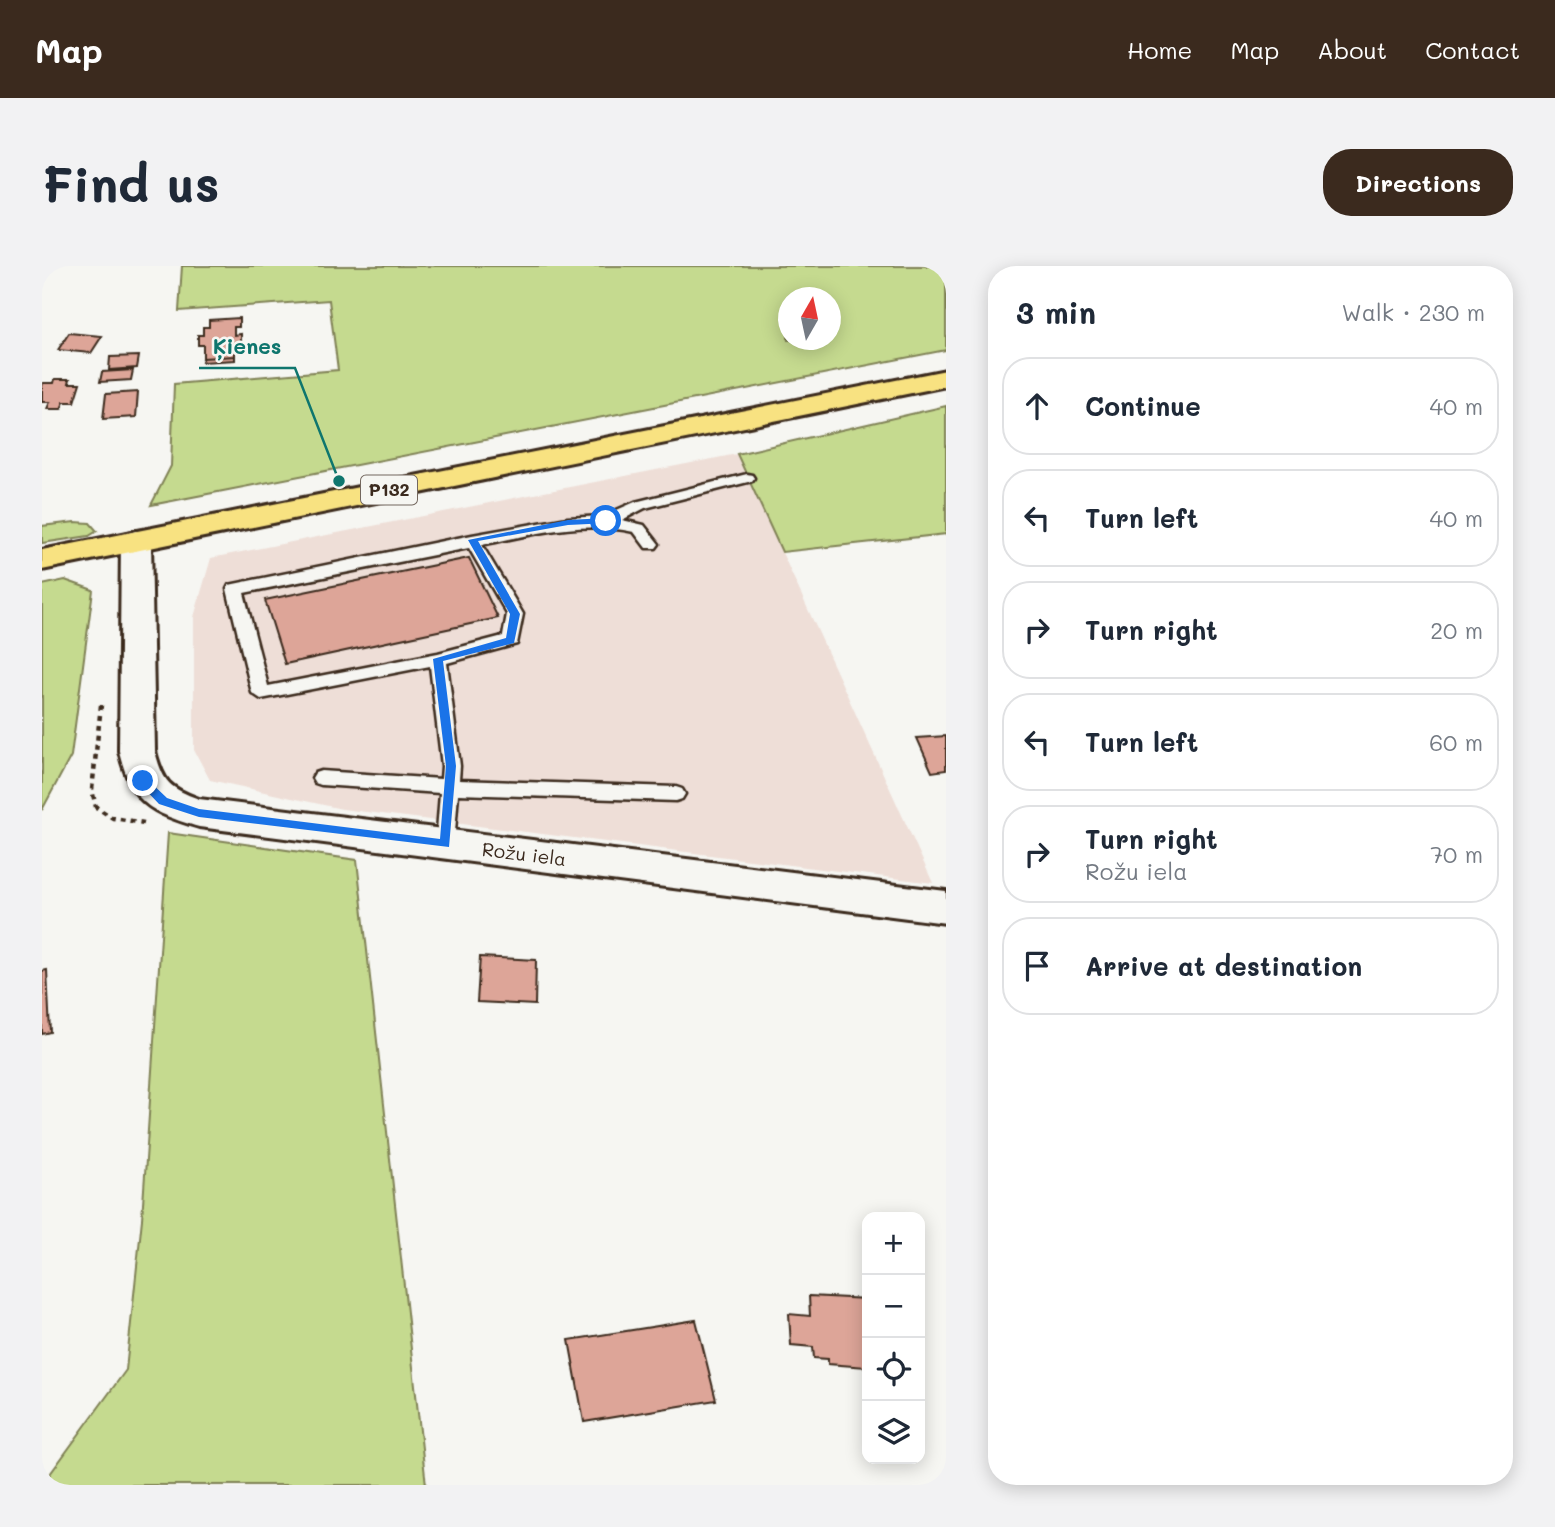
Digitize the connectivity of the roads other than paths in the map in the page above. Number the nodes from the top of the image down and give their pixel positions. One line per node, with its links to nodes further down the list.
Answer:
1 (946, 378): 5 (main road, P132)
2 (747, 478): 3 (lane)
3 (606, 521): 4 (lane); 6 (lane)
4 (472, 540): 8 (lane); 8 (lane)
5 (136, 541): 7 (main road, P132); 12 (street, Rožu iela)
6 (651, 544)
7 (42, 560)
8 (438, 659): 10 (lane)
9 (321, 778): 10 (lane)
10 (450, 787): 11 (lane); 12 (lane)
11 (676, 794)
12 (445, 844): 13 (street, Rožu iela)
13 (946, 907)

